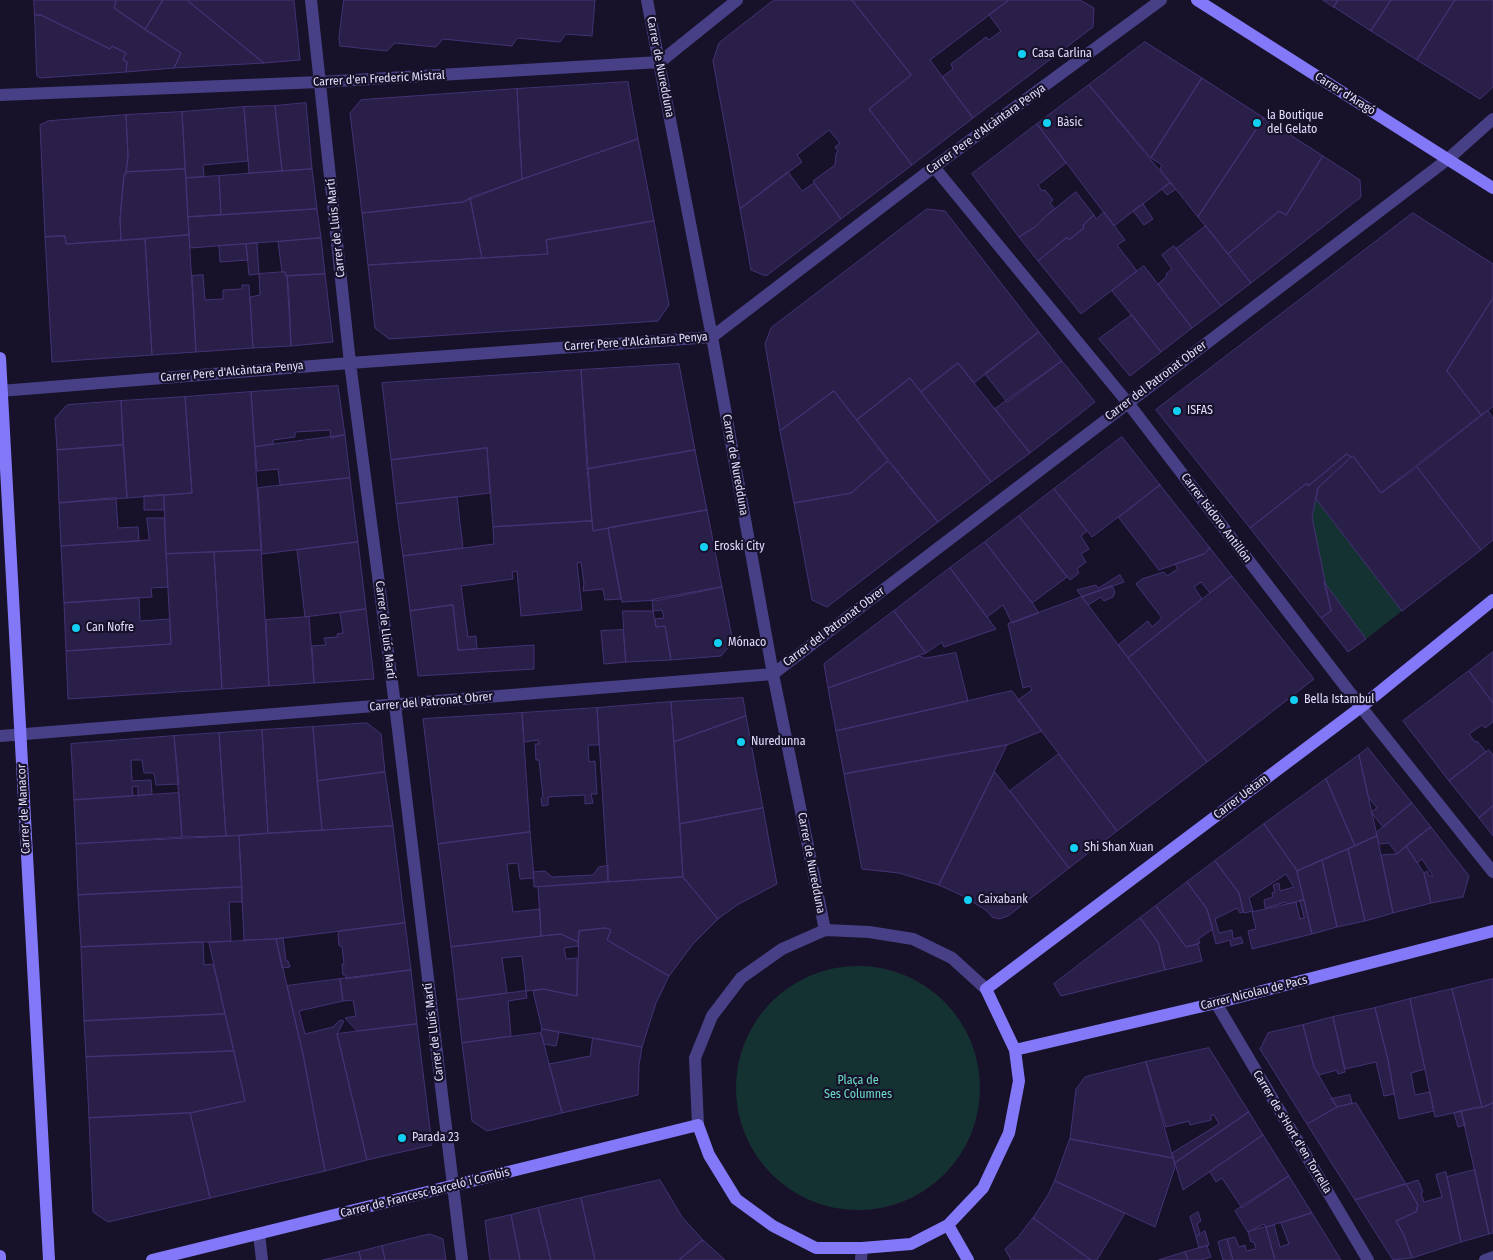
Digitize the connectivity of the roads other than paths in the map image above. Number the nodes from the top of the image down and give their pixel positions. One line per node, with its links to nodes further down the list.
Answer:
1 (311, 0): 7 (street, Carrer de Lluís Martí)
2 (648, 0): 6 (street, Carrer de Nuredduna)
3 (737, 0): 6 (street)
4 (1161, 0): 11 (street, Carrer Pere d'Alcàntara Penya)
5 (1196, 0): 10 (street, Carrer d'Aragó)
6 (660, 62): 7 (street, Carrer d'en Frederic Mistral); 13 (street, Carrer de Nuredduna)
7 (320, 82): 8 (street, Carrer d'en Frederic Mistral); 15 (street, Carrer de Lluís Martí)
8 (0, 95)
9 (1493, 118): 10 (street, Carrer del Patronat Obrer)
10 (1448, 158): 12 (street, Carrer d'Aragó); 17 (street, Carrer del Patronat Obrer)
11 (934, 167): 13 (street, Carrer Pere d'Alcàntara Penya); 17 (street, Carrer Isidoro Antillón)
12 (1493, 188)
13 (712, 337): 15 (street, Carrer Pere d'Alcàntara Penya); 19 (street, Carrer de Nuredduna)
14 (0, 358): 16 (street, Carrer de Manacor)
15 (350, 363): 16 (street, Carrer Pere d'Alcàntara Penya); 20 (street, Carrer de Lluís Martí)
16 (1, 391): 22 (street, Carrer de Manacor)
17 (1128, 403): 19 (street, Carrer del Patronat Obrer); 21 (street, Carrer Isidoro Antillón)
18 (1493, 600): 21 (street, Carrer Uetam)
19 (773, 674): 20 (street, Carrer del Patronat Obrer); 25 (street, Carrer de Nuredduna)
20 (395, 705): 22 (street, Carrer del Patronat Obrer); 31 (street, Carrer de Lluís Martí)
21 (1361, 707): 24 (street, Carrer Isidoro Antillón); 27 (street, Carrer Uetam)
22 (20, 734): 23 (street, Carrer del Patronat Obrer); 36 (street, Carrer de Manacor)
23 (0, 736)
24 (1493, 872)
25 (825, 930): 27 (street); 30 (street)
26 (1493, 931): 28 (street, Carrer Nicolau de Pacs)
27 (986, 989): 29 (street)
28 (1216, 1003): 29 (street, Carrer Nicolau de Pacs); 41 (street, Carrer de s'Hort d'en Torrella)
29 (1015, 1050): 32 (street)
30 (698, 1125): 31 (street, Carrer de Francesc Barceló i Combis); 34 (street)
31 (452, 1186): 33 (street, Carrer de Francesc Barceló i Combis); 39 (street, Carrer de Lluís Martí)
32 (948, 1225): 34 (street); 40 (street)
33 (259, 1234): 37 (street, Carrer de Francesc Barceló i Combis); 38 (street)
34 (862, 1254)
35 (1493, 1257): 42 (street)
36 (48, 1260)
37 (152, 1260)
38 (262, 1260)
39 (462, 1260)
40 (968, 1260)
41 (1368, 1260)
42 (1484, 1260)

